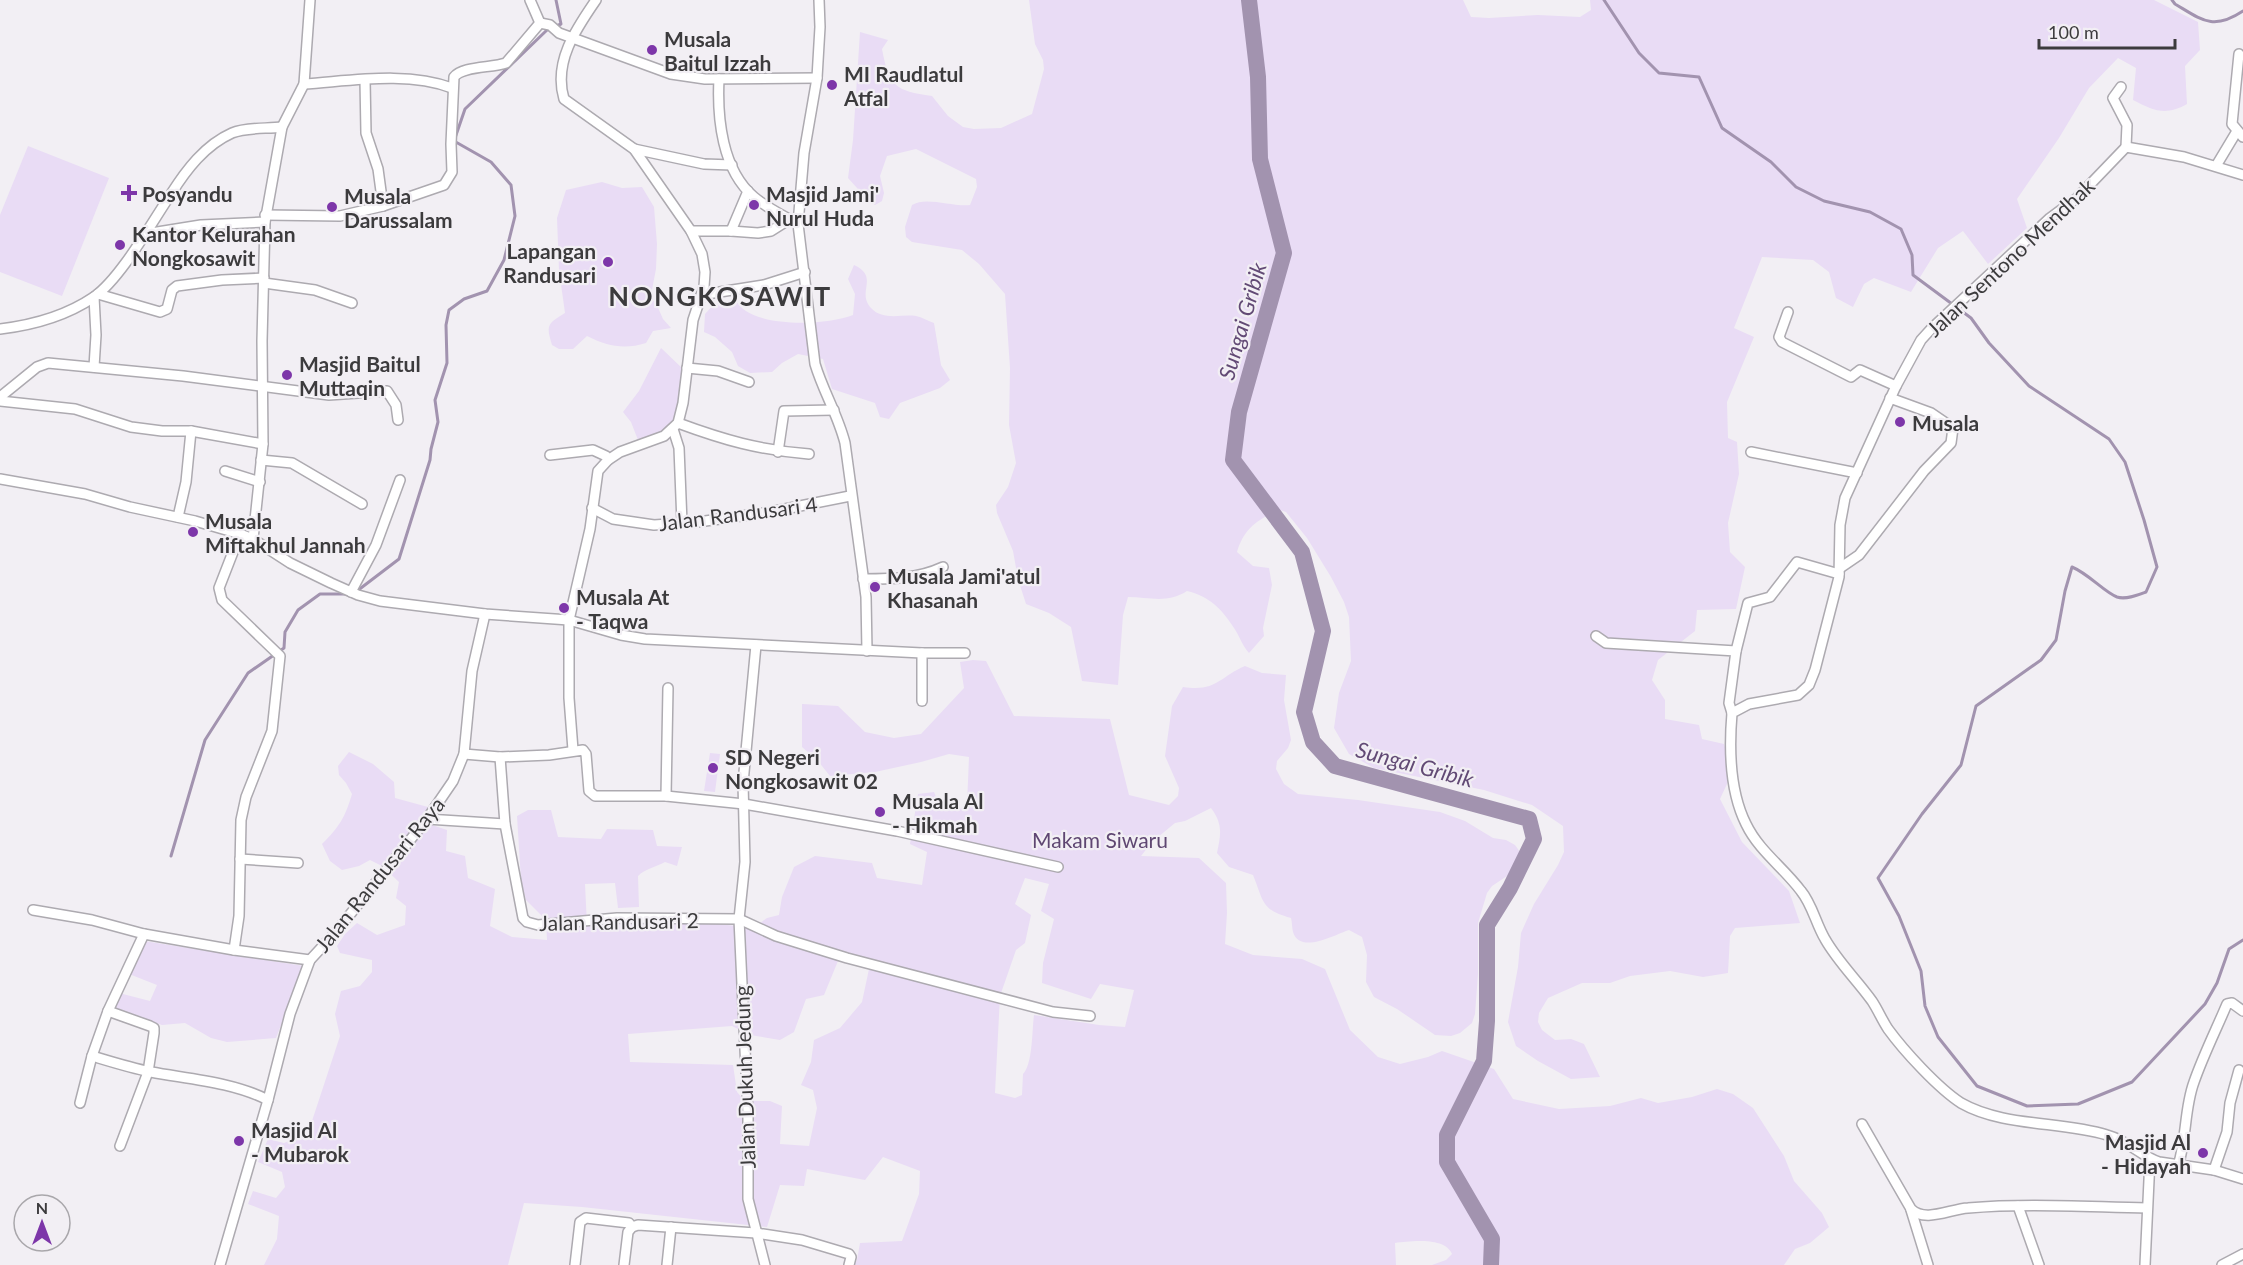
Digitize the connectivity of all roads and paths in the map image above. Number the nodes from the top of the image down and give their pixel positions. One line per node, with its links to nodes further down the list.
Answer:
1 (310, 0): 11 (street)
2 (530, 0): 5 (street)
3 (596, 0): 6 (street)
4 (819, 0): 8 (street)
5 (540, 23): 6 (street); 13 (street)
6 (571, 38): 9 (street); 17 (street)
7 (2239, 54): 15 (street)
8 (817, 78): 9 (street); 24 (street)
9 (719, 79): 18 (street)
10 (365, 80): 11 (street); 13 (street); 22 (street)
11 (304, 84): 14 (street)
12 (2121, 87): 16 (street)
13 (452, 88): 22 (street)
14 (282, 127): 23 (street); 27 (street)
15 (2240, 134): 19 (street)
16 (2126, 147): 19 (street); 39 (street, Jalan Sentono Mendhak)
17 (634, 149): 18 (street); 25 (street)
18 (732, 165): 21 (street)
19 (2216, 166): 20 (street)
20 (2243, 175)
21 (748, 191): 24 (street); 26 (street)
22 (383, 206): 23 (street)
23 (265, 218): 27 (street); 29 (street)
24 (794, 222): 26 (street); 28 (street)
25 (691, 231): 26 (street); 31 (street)
26 (731, 231)
27 (145, 234): 30 (street)
28 (805, 272): 31 (street); 42 (street)
29 (264, 280): 30 (street); 32 (street); 38 (street)
30 (96, 295): 34 (street); 35 (street)
31 (701, 295): 36 (street)
32 (352, 303)
33 (1788, 312): 39 (street)
34 (0, 329)
35 (94, 367): 38 (street); 41 (street)
36 (687, 368): 37 (street); 44 (street)
37 (749, 382)
38 (262, 386): 43 (street); 46 (street)
39 (1896, 386): 40 (street, Jalan Sentono Mendhak)
40 (1890, 398): 54 (street, Jalan Sentono Mendhak); 66 (street)
41 (0, 399): 45 (street)
42 (834, 410): 47 (street); 58 (street)
43 (398, 420)
44 (676, 426): 47 (street); 52 (street); 62 (street)
45 (191, 431): 46 (street); 61 (street)
46 (263, 444): 51 (street)
47 (778, 452): 49 (street)
48 (1750, 452): 54 (street)
49 (809, 454)
50 (550, 455): 52 (street)
51 (261, 460): 57 (street); 59 (street)
52 (608, 460): 60 (street)
53 (225, 471): 57 (street)
54 (1857, 473): 66 (street, Jalan Sentono Mendhak)
55 (0, 479): 61 (street)
56 (400, 480): 68 (street)
57 (260, 482): 64 (street)
58 (850, 496): 62 (street, Jalan Randusari 4); 67 (street)
59 (362, 504)
60 (592, 508): 62 (street, Jalan Randusari 4); 70 (street)
61 (178, 517): 63 (street)
62 (682, 523)
63 (240, 534): 64 (street); 87 (street)
64 (254, 539): 68 (street)
65 (943, 567): 67 (street)
66 (1839, 571): 74 (street); 79 (street, Jalan Sentono Mendhak)
67 (863, 579): 73 (street)
68 (353, 593): 69 (street)
69 (485, 614): 70 (street); 81 (street, Jalan Randusari Raya)
70 (569, 620): 72 (street); 80 (street)
71 (1596, 636): 74 (street)
72 (756, 645): 73 (street); 84 (street, Jalan Dukuh Jedung)
73 (867, 651): 75 (street)
74 (1736, 651): 79 (street)
75 (922, 653): 76 (street); 78 (street)
76 (965, 653)
77 (668, 688): 83 (street)
78 (922, 702)
79 (1732, 713): 105 (street)
80 (573, 750): 82 (street); 83 (street)
81 (464, 754): 82 (street); 85 (street, Jalan Randusari Raya)
82 (500, 757): 86 (street, Jalan Randusari 2)
83 (666, 796): 84 (street)
84 (744, 804): 89 (street); 91 (street, Jalan Dukuh Jedung)
85 (427, 819): 86 (street); 94 (street, Jalan Randusari Raya)
86 (505, 824): 91 (street, Jalan Randusari 2)
87 (240, 859): 88 (street); 93 (street)
88 (298, 863)
89 (1058, 867)
90 (33, 910): 92 (street)
91 (740, 919): 97 (street); 114 (street, Jalan Dukuh Jedung)
92 (144, 934): 93 (street); 95 (street)
93 (234, 950): 94 (street)
94 (310, 960): 101 (street)
95 (108, 1011): 98 (street); 100 (street)
96 (2243, 1011): 106 (street)
97 (1090, 1016)
98 (92, 1056): 100 (street); 102 (street)
99 (2239, 1070): 107 (street)
100 (148, 1072): 101 (street); 104 (street)
101 (268, 1100): 116 (street)
102 (80, 1103)
103 (1862, 1124): 111 (street)
104 (120, 1146)
105 (2150, 1159): 106 (street); 110 (street)
106 (2178, 1166): 107 (street)
107 (2214, 1170): 108 (street)
108 (2243, 1179)
109 (2018, 1206): 110 (street); 111 (street); 123 (street)
110 (2147, 1208): 124 (street)
111 (1911, 1209): 122 (street)
112 (632, 1227): 113 (street); 117 (street); 118 (street)
113 (671, 1227): 114 (street); 119 (street)
114 (756, 1233): 120 (street, Jalan Dukuh Jedung); 121 (street)
115 (2243, 1254): 125 (street)
116 (220, 1265)
117 (575, 1265)
118 (624, 1265)
119 (667, 1265)
120 (765, 1265)
121 (849, 1265)
122 (1928, 1265)
123 (2039, 1265)
124 (2145, 1265)
125 (2222, 1265)

